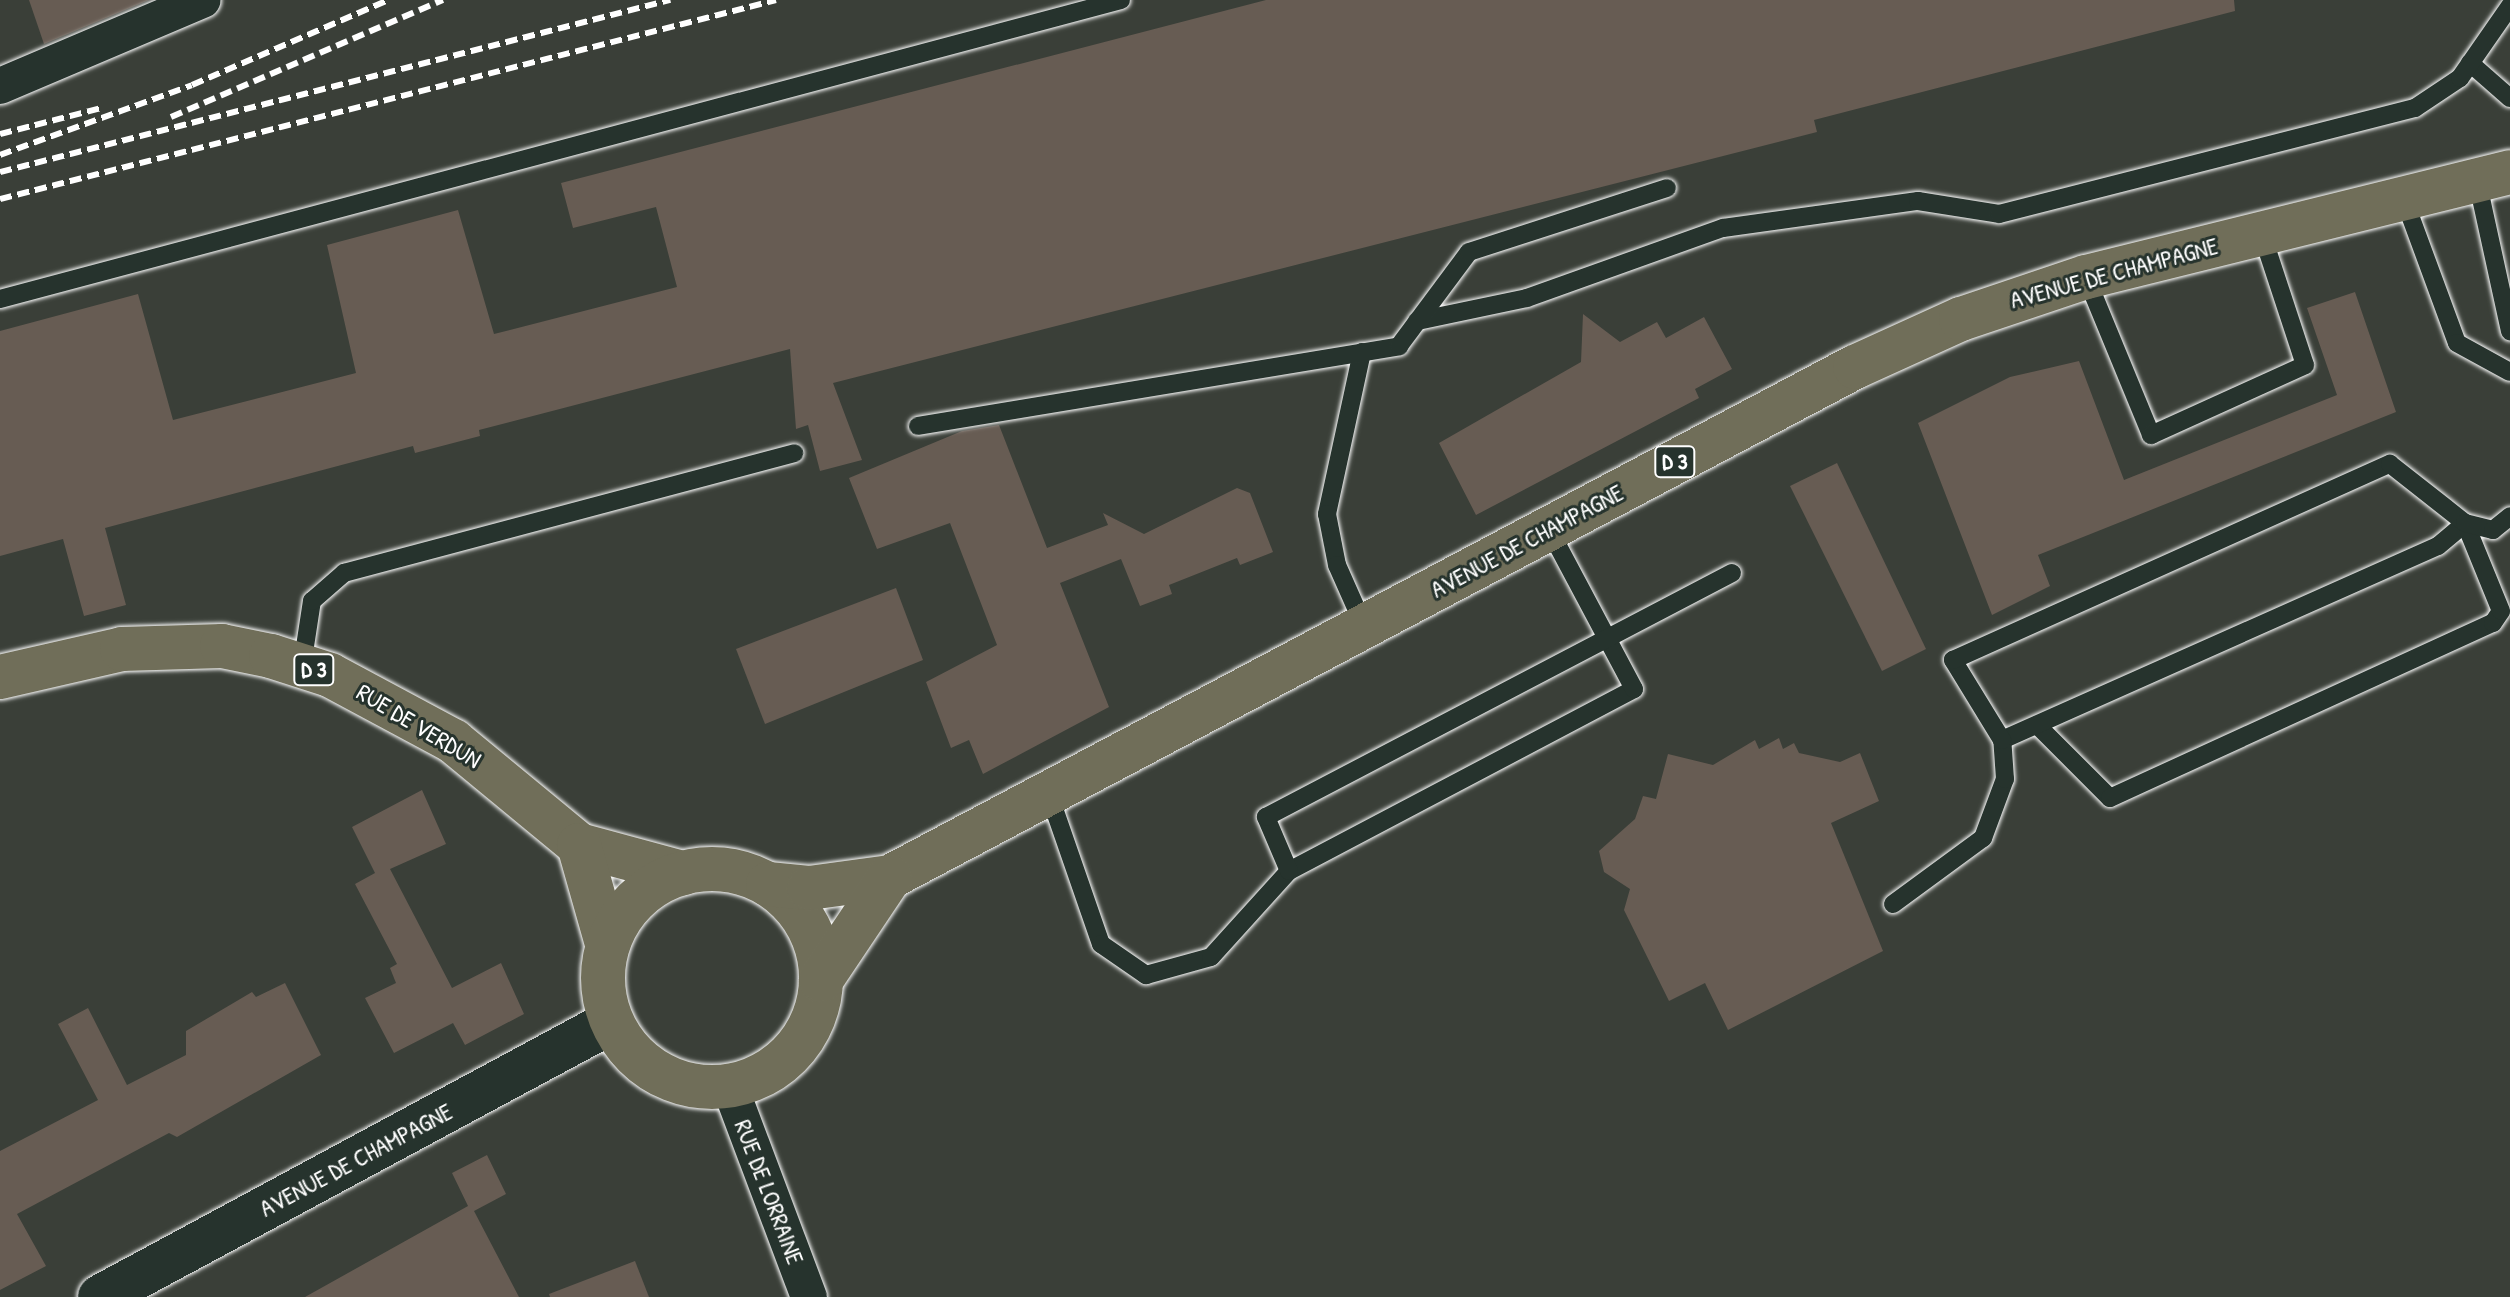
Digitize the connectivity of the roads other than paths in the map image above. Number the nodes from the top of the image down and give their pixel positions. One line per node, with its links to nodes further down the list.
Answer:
1 (203, 0): 5 (street)
2 (1121, 0): 12 (lane)
3 (2510, 6): 4 (lane)
4 (2470, 63): 6 (lane); 13 (lane)
5 (0, 86)
6 (2510, 98)
7 (2493, 176): 9 (main road, AVENUE DE CHAMPAGNE / D 3); 14 (lane)
8 (1667, 188): 13 (lane)
9 (2404, 199): 10 (main road, AVENUE DE CHAMPAGNE / D 3); 17 (lane)
10 (2262, 234): 11 (main road, AVENUE DE CHAMPAGNE / D 3); 11 (lane)
11 (2086, 277): 22 (main road, AVENUE DE CHAMPAGNE / D 3)
12 (0, 299)
13 (1417, 321): 16 (lane)
14 (2510, 331)
15 (2510, 350): 17 (lane)
16 (1362, 352): 18 (lane); 24 (lane)
17 (2507, 370)
18 (918, 426)
19 (794, 453): 26 (lane)
20 (2510, 516): 21 (lane)
21 (2465, 523): 28 (lane); 28 (lane); 29 (lane)
22 (1549, 529): 24 (main road, AVENUE DE CHAMPAGNE / D 3); 25 (lane)
23 (1732, 573): 25 (lane)
24 (1364, 627): 30 (main road, AVENUE DE CHAMPAGNE / D 3)
25 (1609, 639): 32 (lane); 32 (lane)
26 (302, 666): 27 (main road, RUE DE VERDUN / D 3); 31 (main road, RUE DE VERDUN / D 3)
27 (0, 677)
28 (2037, 725): 29 (lane)
29 (2002, 740): 36 (lane)
30 (1049, 794): 32 (lane); 34 (main road, AVENUE DE CHAMPAGNE / D 3)
31 (579, 845): 33 (main road, RUE DE VERDUN / D 3); 37 (main road)
32 (1289, 871)
33 (683, 873): 35 (main road); 37 (main road)
34 (890, 877): 35 (main road, AVENUE DE CHAMPAGNE / D 3); 38 (main road, AVENUE DE CHAMPAGNE / D 3)
35 (768, 884): 38 (main road)
36 (1893, 904)
37 (607, 944): 39 (main road)
38 (821, 980): 40 (main road)
39 (611, 1022): 40 (main road); 41 (main road, AVENUE DE CHAMPAGNE)
40 (730, 1087): 42 (street, RUE DE LORRAINE)
41 (100, 1297)
42 (809, 1297)

